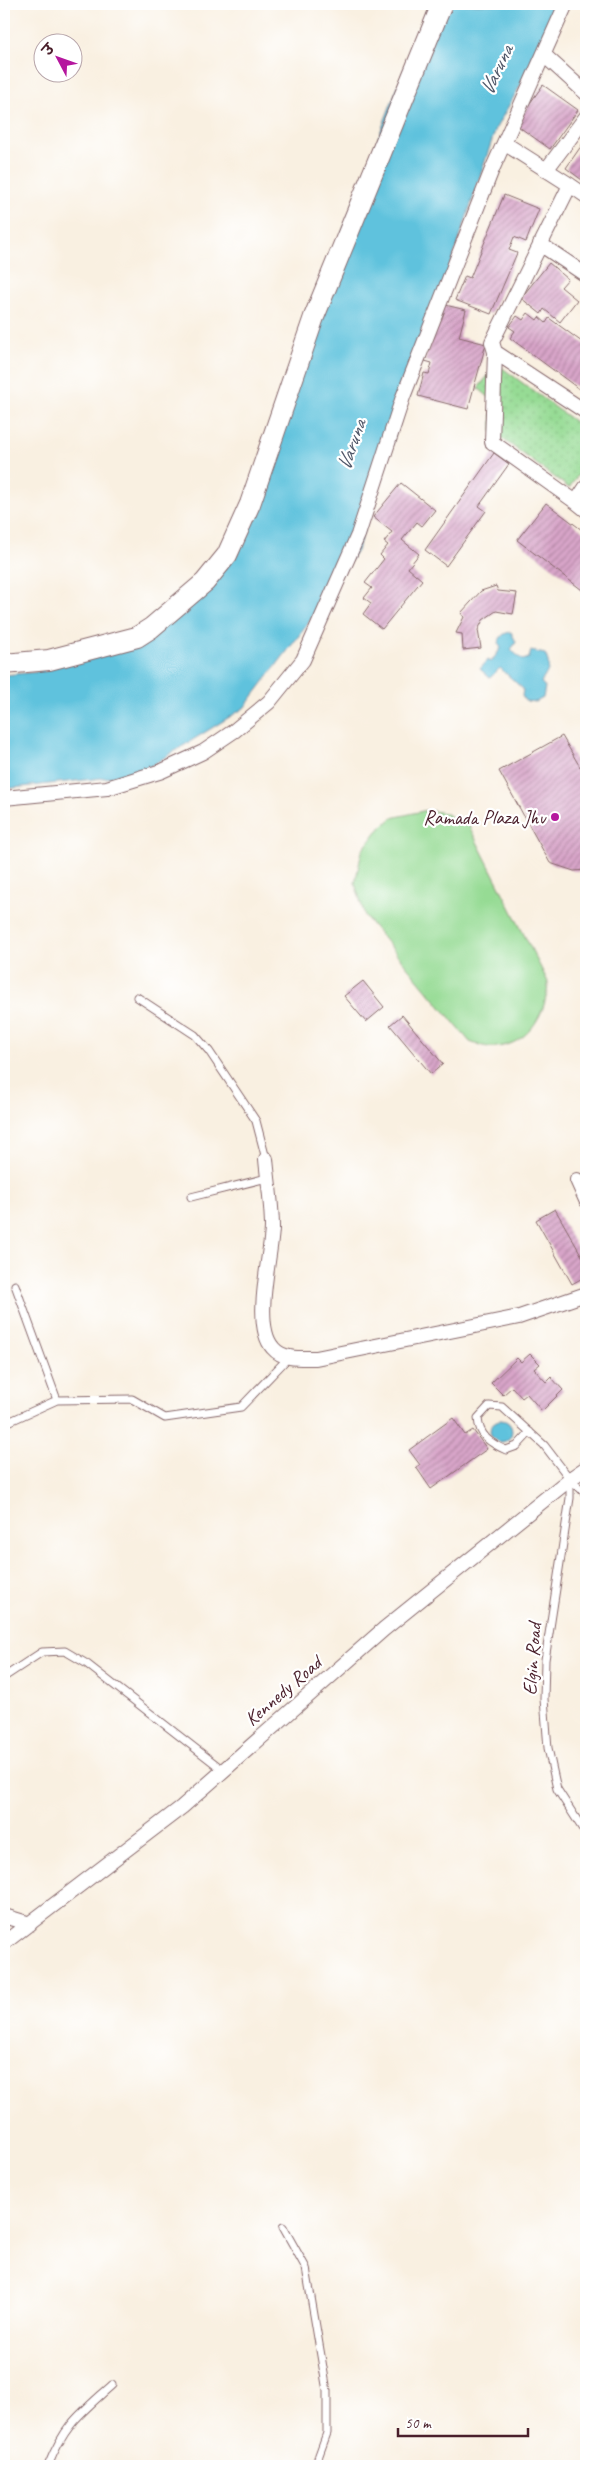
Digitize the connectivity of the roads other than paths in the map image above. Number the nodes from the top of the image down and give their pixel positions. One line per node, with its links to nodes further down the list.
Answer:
1 (442, 4): 16 (street)
2 (566, 4): 3 (street)
3 (544, 55): 4 (street); 6 (street)
4 (586, 93)
5 (586, 117): 7 (street)
6 (504, 143): 7 (street); 17 (street)
7 (546, 170): 8 (street)
8 (570, 185): 9 (street); 10 (street)
9 (586, 196)
10 (540, 244): 11 (street); 12 (street)
11 (586, 275)
12 (496, 352): 13 (street); 15 (street)
13 (586, 412)
14 (586, 487): 15 (street)
15 (581, 506)
16 (4, 664)
17 (4, 798)
18 (136, 997): 19 (lane)
19 (266, 1159): 20 (street)
20 (267, 1178): 22 (lane); 26 (street)
21 (577, 1180): 23 (street)
22 (191, 1197)
23 (586, 1200)
24 (15, 1285): 27 (lane)
25 (586, 1294): 26 (street)
26 (288, 1358): 27 (lane)
27 (57, 1400): 28 (lane)
28 (4, 1424)
29 (530, 1432): 29 (lane); 31 (lane)
30 (586, 1468): 31 (street, Kennedy Road)
31 (570, 1479): 32 (lane); 34 (street, Kennedy Road); 35 (lane, Elgin Road)
32 (586, 1494)
33 (4, 1677): 34 (lane)
34 (223, 1770): 37 (street, Kennedy Road)
35 (586, 1834)
36 (4, 1916): 37 (street)
37 (30, 1924): 38 (street, Kennedy Road)
38 (4, 1943)
39 (284, 2227): 42 (lane)
40 (112, 2386): 41 (lane)
41 (48, 2466)
42 (315, 2466)

